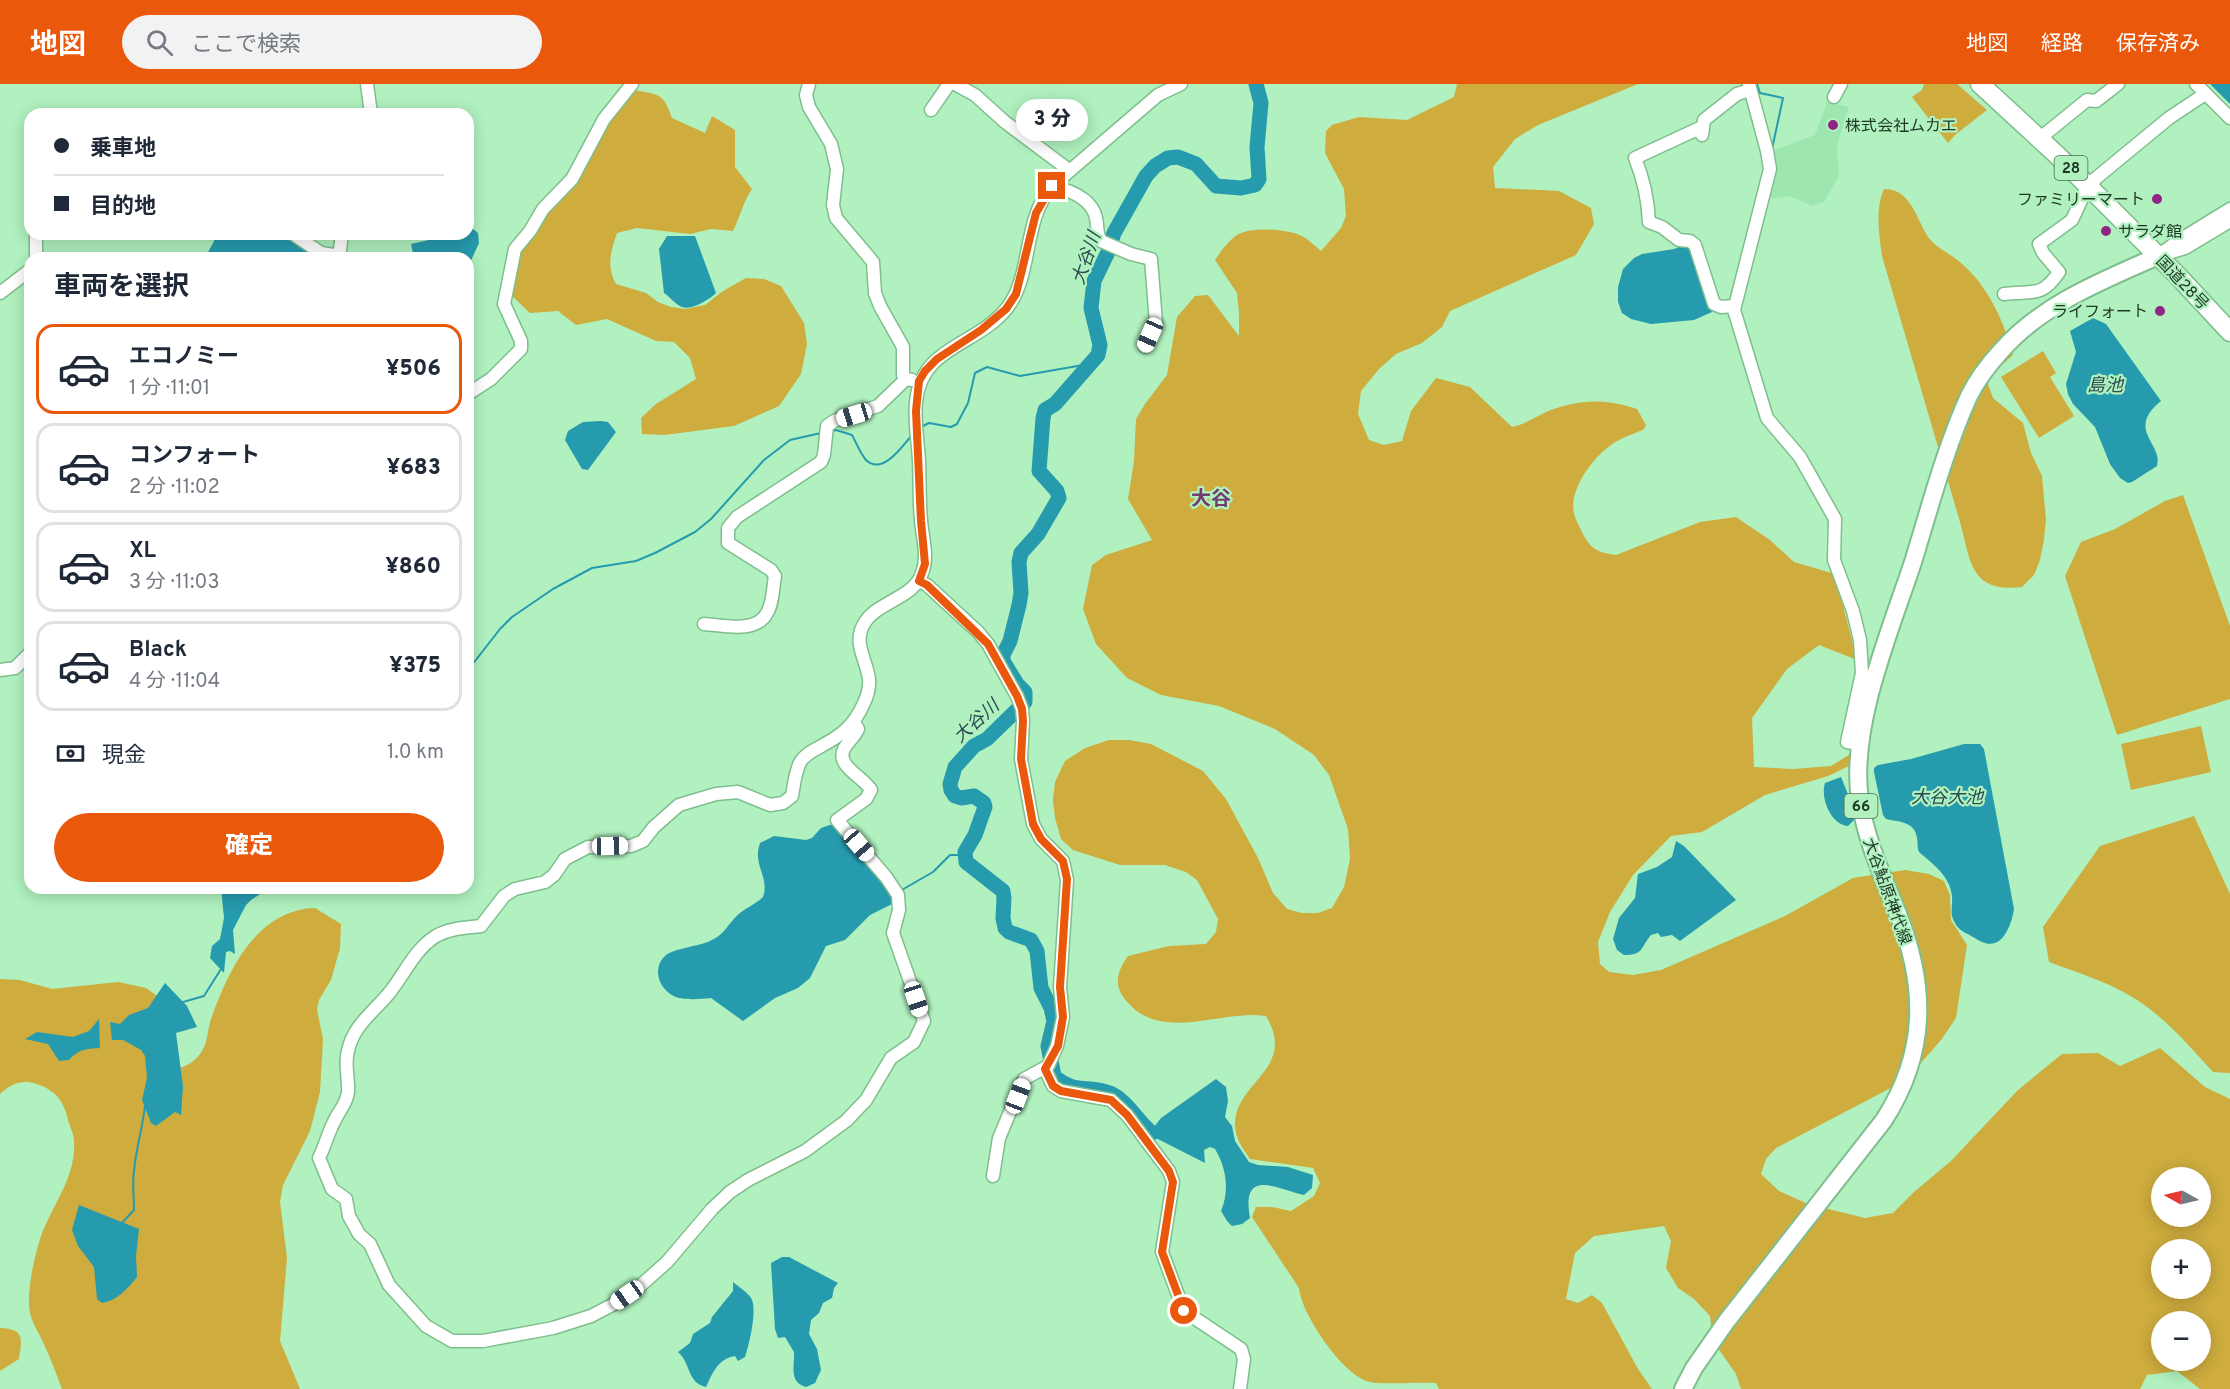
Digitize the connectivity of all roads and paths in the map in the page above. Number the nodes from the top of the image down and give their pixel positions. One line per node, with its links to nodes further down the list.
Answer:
1 (368, 84): 14 (street)
2 (632, 84): 34 (street)
3 (809, 84): 32 (street)
4 (949, 84): 15 (street)
5 (955, 84): 18 (street)
6 (1181, 84): 18 (street)
7 (1841, 84): 13 (street)
8 (1980, 84): 17 (highway, 国道28号 / 28)
9 (2118, 84): 17 (street)
10 (2196, 84): 12 (street)
11 (1750, 87): 29 (street); 29 (street)
12 (2205, 94): 16 (street); 20 (street)
13 (1834, 98)
14 (370, 108)
15 (932, 110)
16 (2230, 118)
17 (2039, 138): 20 (highway, 国道28号 / 28)
18 (1069, 170): 19 (street)
19 (1052, 186): 31 (street); 33 (street)
20 (2091, 189): 25 (highway, 国道28号 / 28); 28 (street)
21 (2230, 209): 25 (street)
22 (2230, 221): 25 (street)
23 (302, 240): 24 (street)
24 (320, 252)
25 (2158, 256): 30 (highway, 国道28号 / 28); 40 (main road, 大谷鮎原神代線 / 66)
26 (24, 275): 27 (street)
27 (0, 293)
28 (2004, 294)
29 (1734, 306): 40 (street)
30 (2230, 332)
31 (1145, 347)
32 (906, 379): 33 (street); 36 (street)
33 (919, 381): 35 (street)
34 (474, 390)
35 (919, 581): 39 (street); 41 (street)
36 (704, 624)
37 (24, 660): 38 (street)
38 (0, 670)
39 (855, 722): 39 (street)
40 (1860, 744): 44 (main road, 大谷鮎原神代線 / 66)
41 (1045, 1069): 42 (street); 43 (street)
42 (993, 1176)
43 (1240, 1389)
44 (1683, 1389)

